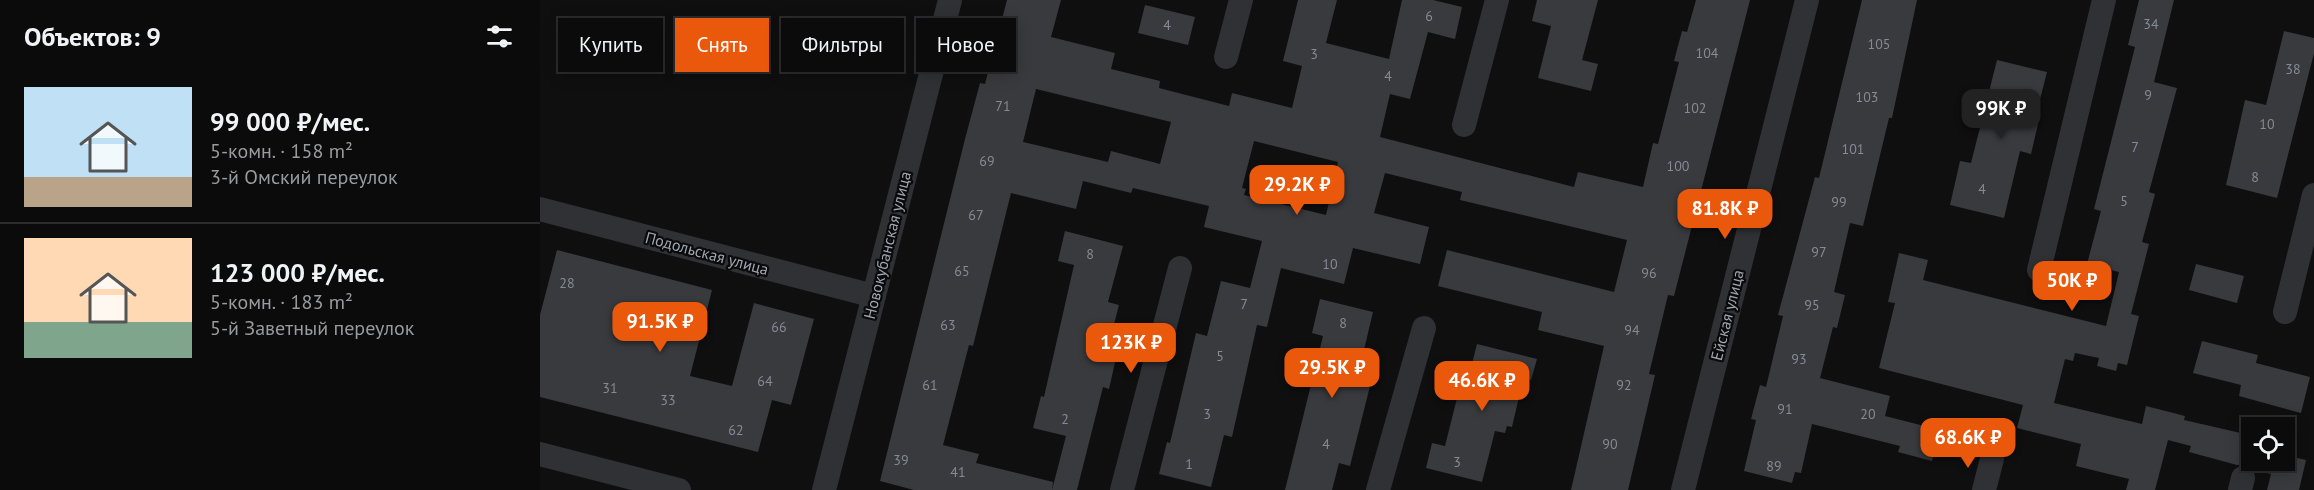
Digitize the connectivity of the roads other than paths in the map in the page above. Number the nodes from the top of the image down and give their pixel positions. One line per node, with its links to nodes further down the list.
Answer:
1 (950, 0): 12 (street, Новокубанская улица)
2 (1241, 0): 6 (street)
3 (1497, 0): 7 (street)
4 (1807, 0): 21 (street, Ейская улица)
5 (2104, 0): 11 (street)
6 (1226, 57)
7 (1464, 125)
8 (2314, 195): 13 (street)
9 (540, 209): 12 (street, Подольская улица)
10 (1180, 268): 19 (street)
11 (2039, 270)
12 (874, 296): 18 (street, Новокубанская улица)
13 (2285, 312)
14 (1424, 328): 20 (street)
15 (540, 454): 17 (street)
16 (1992, 459): 22 (street)
17 (679, 490)
18 (824, 490)
19 (1122, 490)
20 (1378, 490)
21 (1683, 490)
22 (1984, 490)

